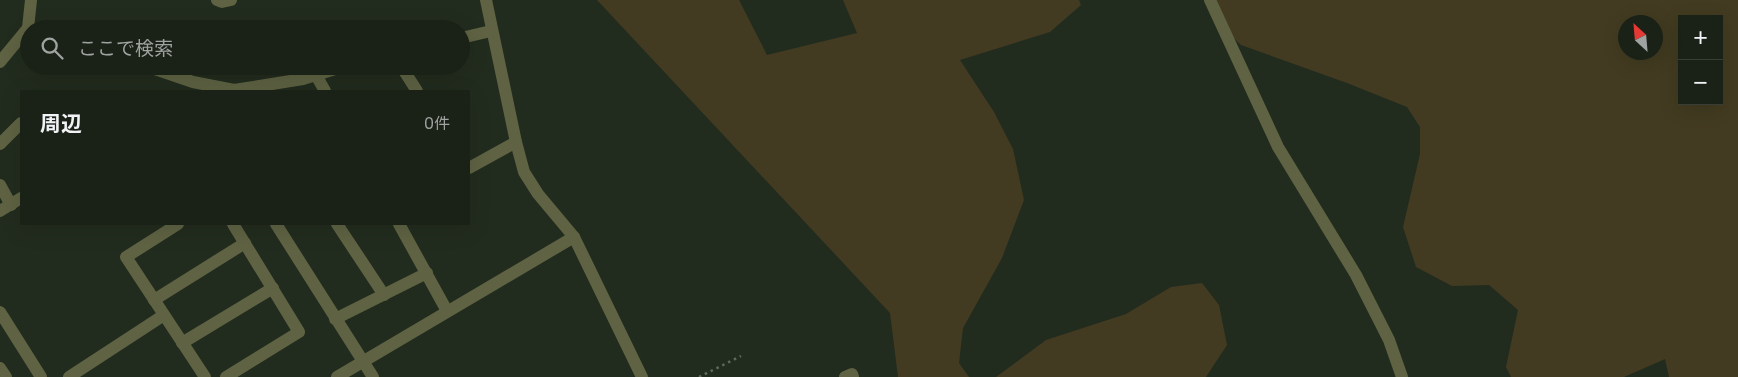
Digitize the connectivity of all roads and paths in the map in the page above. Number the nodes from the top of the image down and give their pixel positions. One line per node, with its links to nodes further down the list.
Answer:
1 (31, 0): 6 (street)
2 (217, 0): 3 (street)
3 (231, 0)
4 (486, 0): 7 (street)
5 (1210, 0): 53 (street)
6 (30, 20)
7 (491, 31): 8 (street); 18 (street)
8 (470, 36)
9 (20, 39): 10 (street)
10 (0, 62)
11 (168, 75): 14 (street)
12 (316, 75): 14 (street); 15 (street)
13 (407, 75): 16 (street)
14 (196, 86)
15 (324, 90)
16 (416, 90)
17 (20, 124): 19 (street)
18 (516, 142): 20 (street); 28 (street)
19 (0, 144)
20 (470, 167)
21 (0, 185): 22 (street)
22 (11, 204)
23 (176, 225): 33 (street)
24 (234, 225): 29 (street)
25 (277, 225): 37 (street)
26 (337, 225): 32 (street)
27 (400, 225): 30 (street)
28 (574, 237): 34 (street); 49 (street)
29 (245, 243): 31 (street); 33 (street)
30 (427, 273): 32 (street); 34 (street)
31 (273, 288): 38 (street); 46 (street)
32 (384, 295): 37 (street)
33 (154, 300): 36 (street)
34 (448, 310): 40 (street)
35 (0, 312): 43 (street)
36 (164, 315): 38 (street); 44 (street)
37 (335, 319): 40 (street)
38 (182, 342): 45 (street)
39 (741, 356): 50 (path)
40 (363, 361): 47 (street); 48 (street)
41 (0, 368): 42 (street)
42 (6, 377)
43 (41, 377)
44 (69, 377)
45 (205, 377)
46 (226, 377)
47 (337, 377)
48 (373, 377)
49 (642, 377)
50 (699, 377)
51 (844, 377): 52 (street)
52 (852, 377)
53 (1402, 377)

